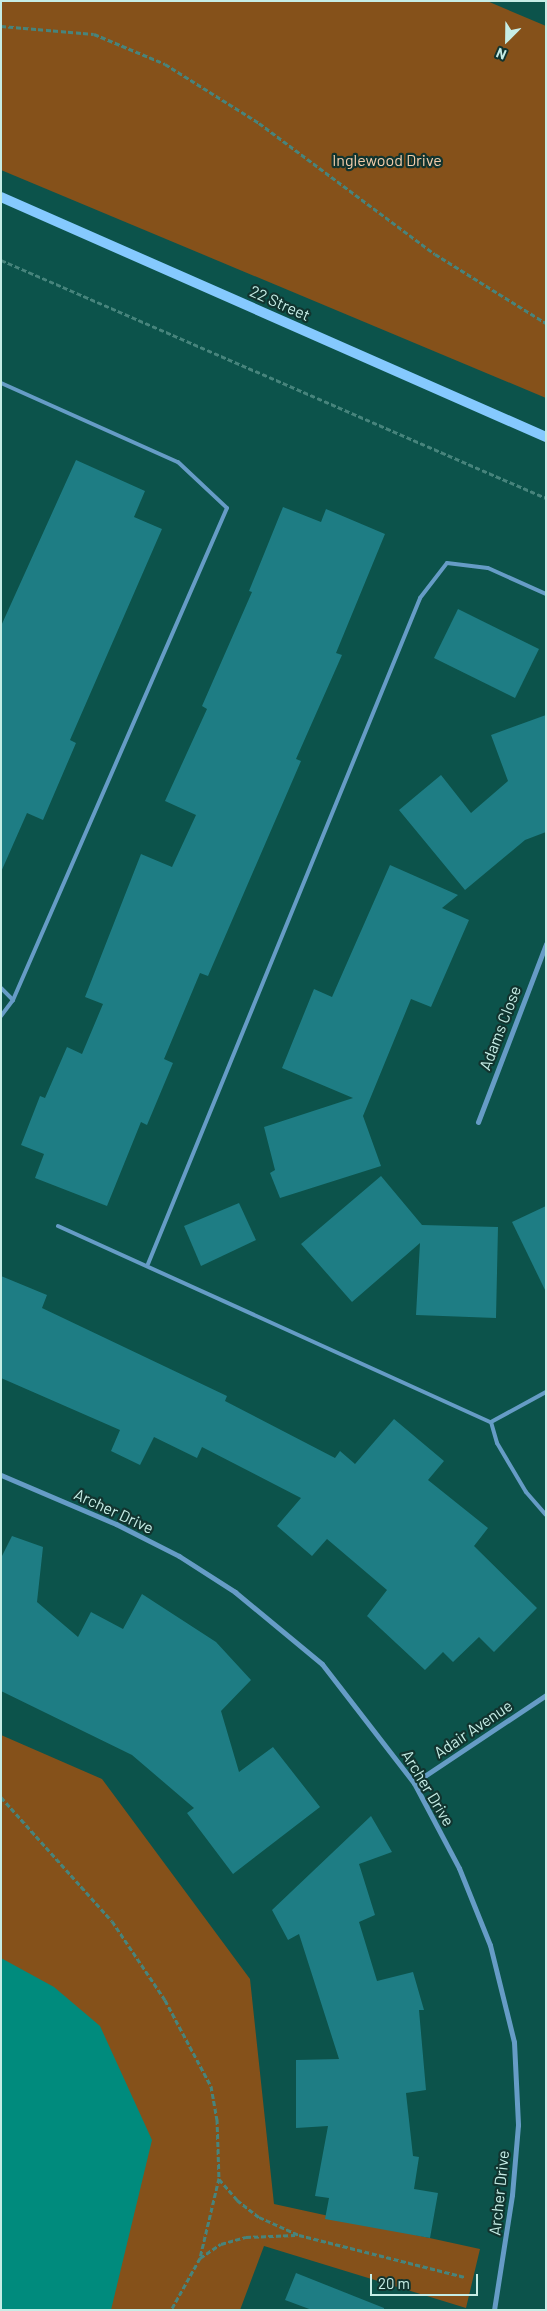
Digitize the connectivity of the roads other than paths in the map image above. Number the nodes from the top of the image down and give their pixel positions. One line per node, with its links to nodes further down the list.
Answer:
1 (1, 197): 3 (main road, 22 Street)
2 (1, 383): 7 (lane)
3 (546, 437)
4 (546, 594): 11 (lane)
5 (546, 944): 9 (street, Adams Close)
6 (1, 988): 7 (lane)
7 (13, 1000): 8 (lane)
8 (1, 1016)
9 (478, 1122)
10 (58, 1226): 11 (lane)
11 (148, 1264): 13 (lane)
12 (546, 1392): 13 (lane)
13 (491, 1422): 15 (lane)
14 (1, 1475): 17 (street, Archer Drive)
15 (546, 1515)
16 (546, 1695): 17 (street, Adair Avenue)
17 (414, 1783): 18 (street, Archer Drive)
18 (497, 2309)

